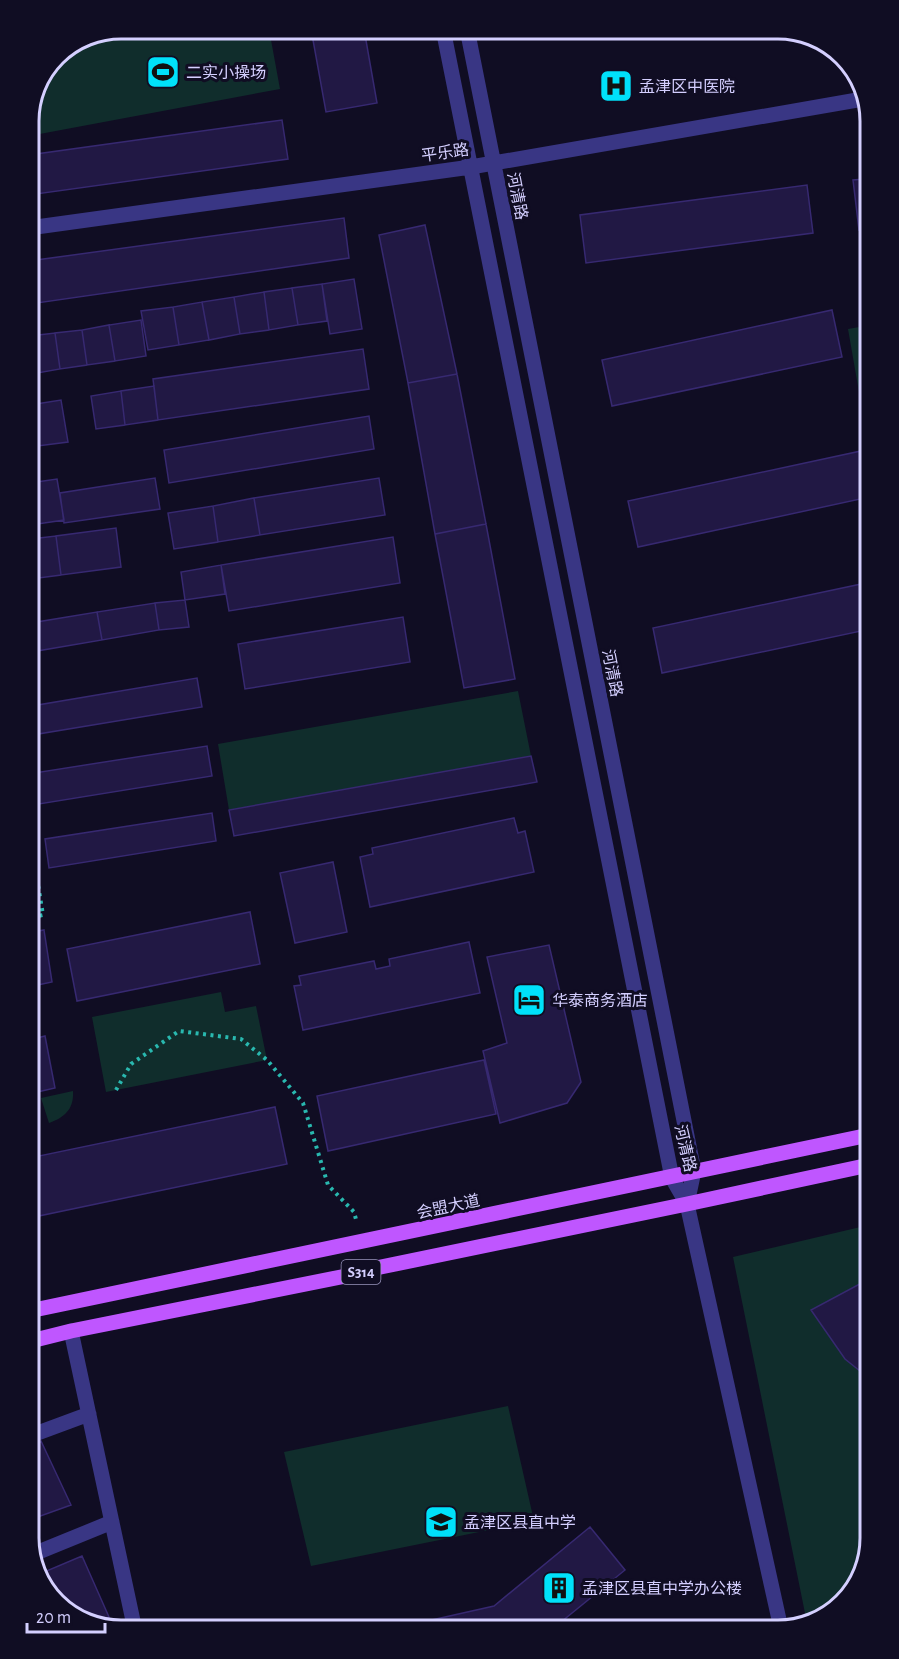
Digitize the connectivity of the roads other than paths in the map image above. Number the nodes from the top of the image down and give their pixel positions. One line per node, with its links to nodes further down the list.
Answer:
1 (445, 39): 5 (street, 河清路)
2 (469, 39): 4 (street, 河清路)
3 (857, 100): 4 (street, 平乐路)
4 (494, 163): 5 (street, 平乐路); 9 (street, 河清路)
5 (471, 167): 6 (street, 平乐路); 10 (street, 河清路)
6 (39, 227)
7 (860, 1137): 9 (main road, 会盟大道 / S314)
8 (860, 1167): 11 (main road, S314)
9 (694, 1171): 10 (main road, 会盟大道 / S314); 11 (street, 河清路)
10 (672, 1178): 11 (street, 河清路); 12 (main road, 会盟大道 / S314)
11 (687, 1204): 13 (main road, S314); 20 (street)
12 (39, 1309)
13 (71, 1331): 14 (main road, S314); 15 (street)
14 (39, 1339)
15 (89, 1414): 16 (street); 17 (street)
16 (39, 1433)
17 (112, 1522): 18 (street); 19 (street)
18 (41, 1551)
19 (133, 1620)
20 (779, 1620)

